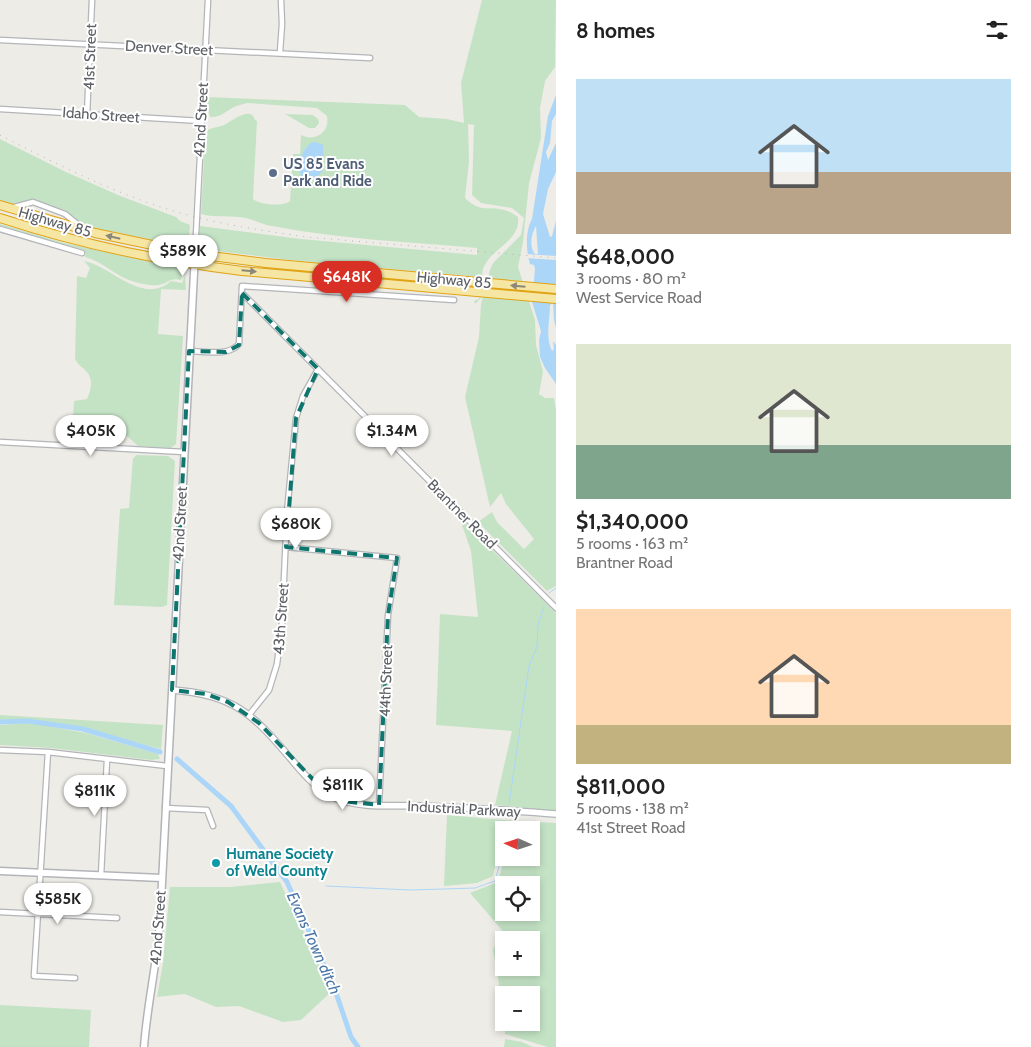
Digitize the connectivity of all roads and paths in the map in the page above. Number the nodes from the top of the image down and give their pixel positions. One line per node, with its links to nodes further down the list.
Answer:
1 (92, 0): 5 (street, 41st Street)
2 (208, 0): 6 (street, 42nd Street)
3 (280, 0): 7 (street)
4 (0, 40): 5 (street, Denver Street)
5 (90, 44): 6 (street, Denver Street); 10 (street, 41st Street)
6 (205, 50): 7 (street, Denver Street); 11 (street, 42nd Street)
7 (280, 52): 8 (street, Denver Street)
8 (370, 58)
9 (0, 108): 10 (street, Idaho Street)
10 (88, 115): 11 (street, Idaho Street)
11 (201, 121): 18 (street, 42nd Street)
12 (0, 206): 13 (highway, Highway 85)
13 (9, 208): 16 (highway, Highway 85); 16 (street)
14 (0, 218): 19 (highway, Highway 85)
15 (0, 229): 17 (street)
16 (86, 231): 18 (highway, Highway 85, one-way to 16)
17 (82, 253)
18 (195, 254): 19 (main road, 42nd Street); 20 (highway, Highway 85, one-way to 18)
19 (194, 264): 22 (highway, Highway 85, one-way to 22); 24 (main road, 42nd Street)
20 (556, 289)
21 (242, 293): 23 (street); 24 (street); 25 (street, Brantner Road)
22 (556, 299)
23 (454, 300)
24 (189, 351): 27 (main road, 42nd Street)
25 (318, 369): 28 (street, 43th Street); 29 (street, Brantner Road)
26 (0, 442): 27 (street)
27 (184, 452): 30 (main road, 42nd Street)
28 (286, 547): 31 (street, 43th Street); 36 (street, 44th Street)
29 (556, 608)
30 (172, 690): 31 (street, Industrial Parkway); 35 (main road, 42nd Street)
31 (249, 715): 36 (street, Industrial Parkway)
32 (0, 750): 33 (street)
33 (48, 752): 34 (street); 41 (street)
34 (107, 760): 35 (street); 42 (street)
35 (167, 766): 37 (main road, 42nd Street)
36 (379, 805): 38 (street, Industrial Parkway)
37 (165, 808): 39 (street); 43 (main road, 42nd Street)
38 (556, 814)
39 (214, 826)
40 (0, 871): 41 (main road)
41 (40, 873): 42 (main road); 45 (street)
42 (101, 875): 43 (main road)
43 (162, 878): 48 (main road, 42nd Street)
44 (0, 912): 45 (street)
45 (38, 914): 46 (street); 47 (street)
46 (117, 918)
47 (75, 978)
48 (144, 1047)

